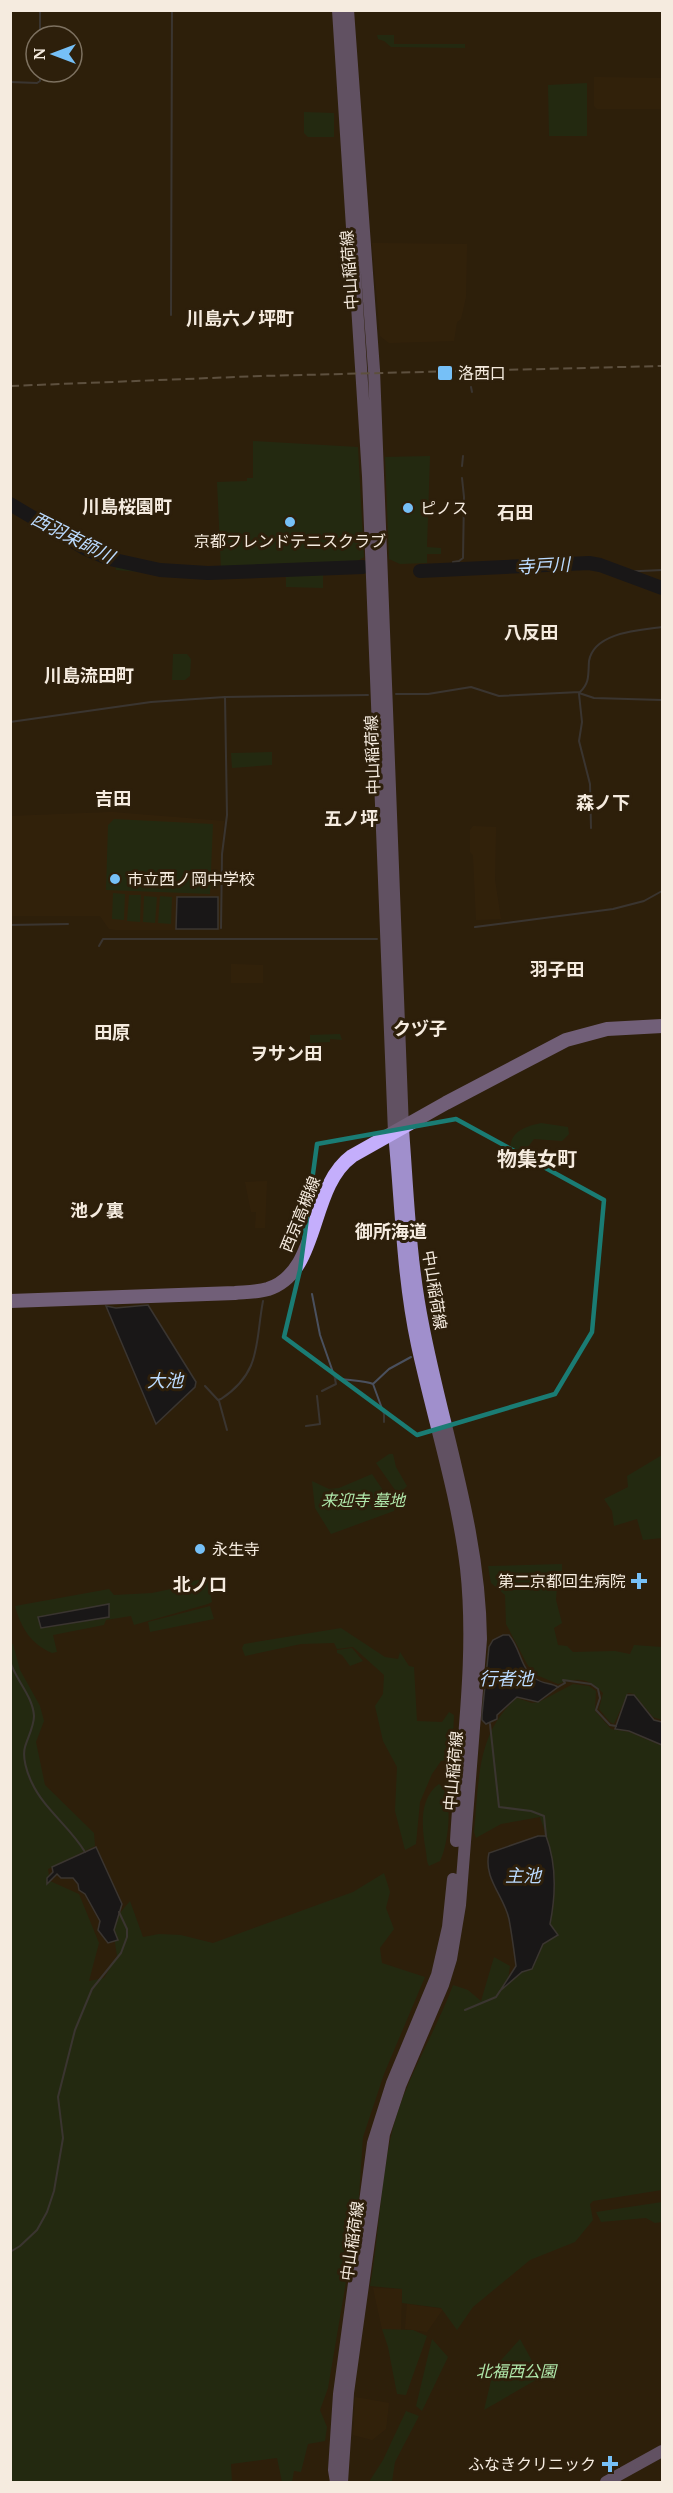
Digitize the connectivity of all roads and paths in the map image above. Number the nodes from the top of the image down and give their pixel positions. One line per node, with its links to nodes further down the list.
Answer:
1 (338, 10): 4 (main road, 中山稲荷線)
2 (348, 10): 4 (main road, 中山稲荷線)
3 (663, 1026): 4 (main road, 西京高槻線)
4 (399, 1131): 5 (main road, 西京高槻線); 7 (main road, 中山稲荷線); 8 (main road, 中山稲荷線)
5 (10, 1301)
6 (663, 2451): 9 (main road)
7 (336, 2482)
8 (342, 2482)
9 (606, 2482)

